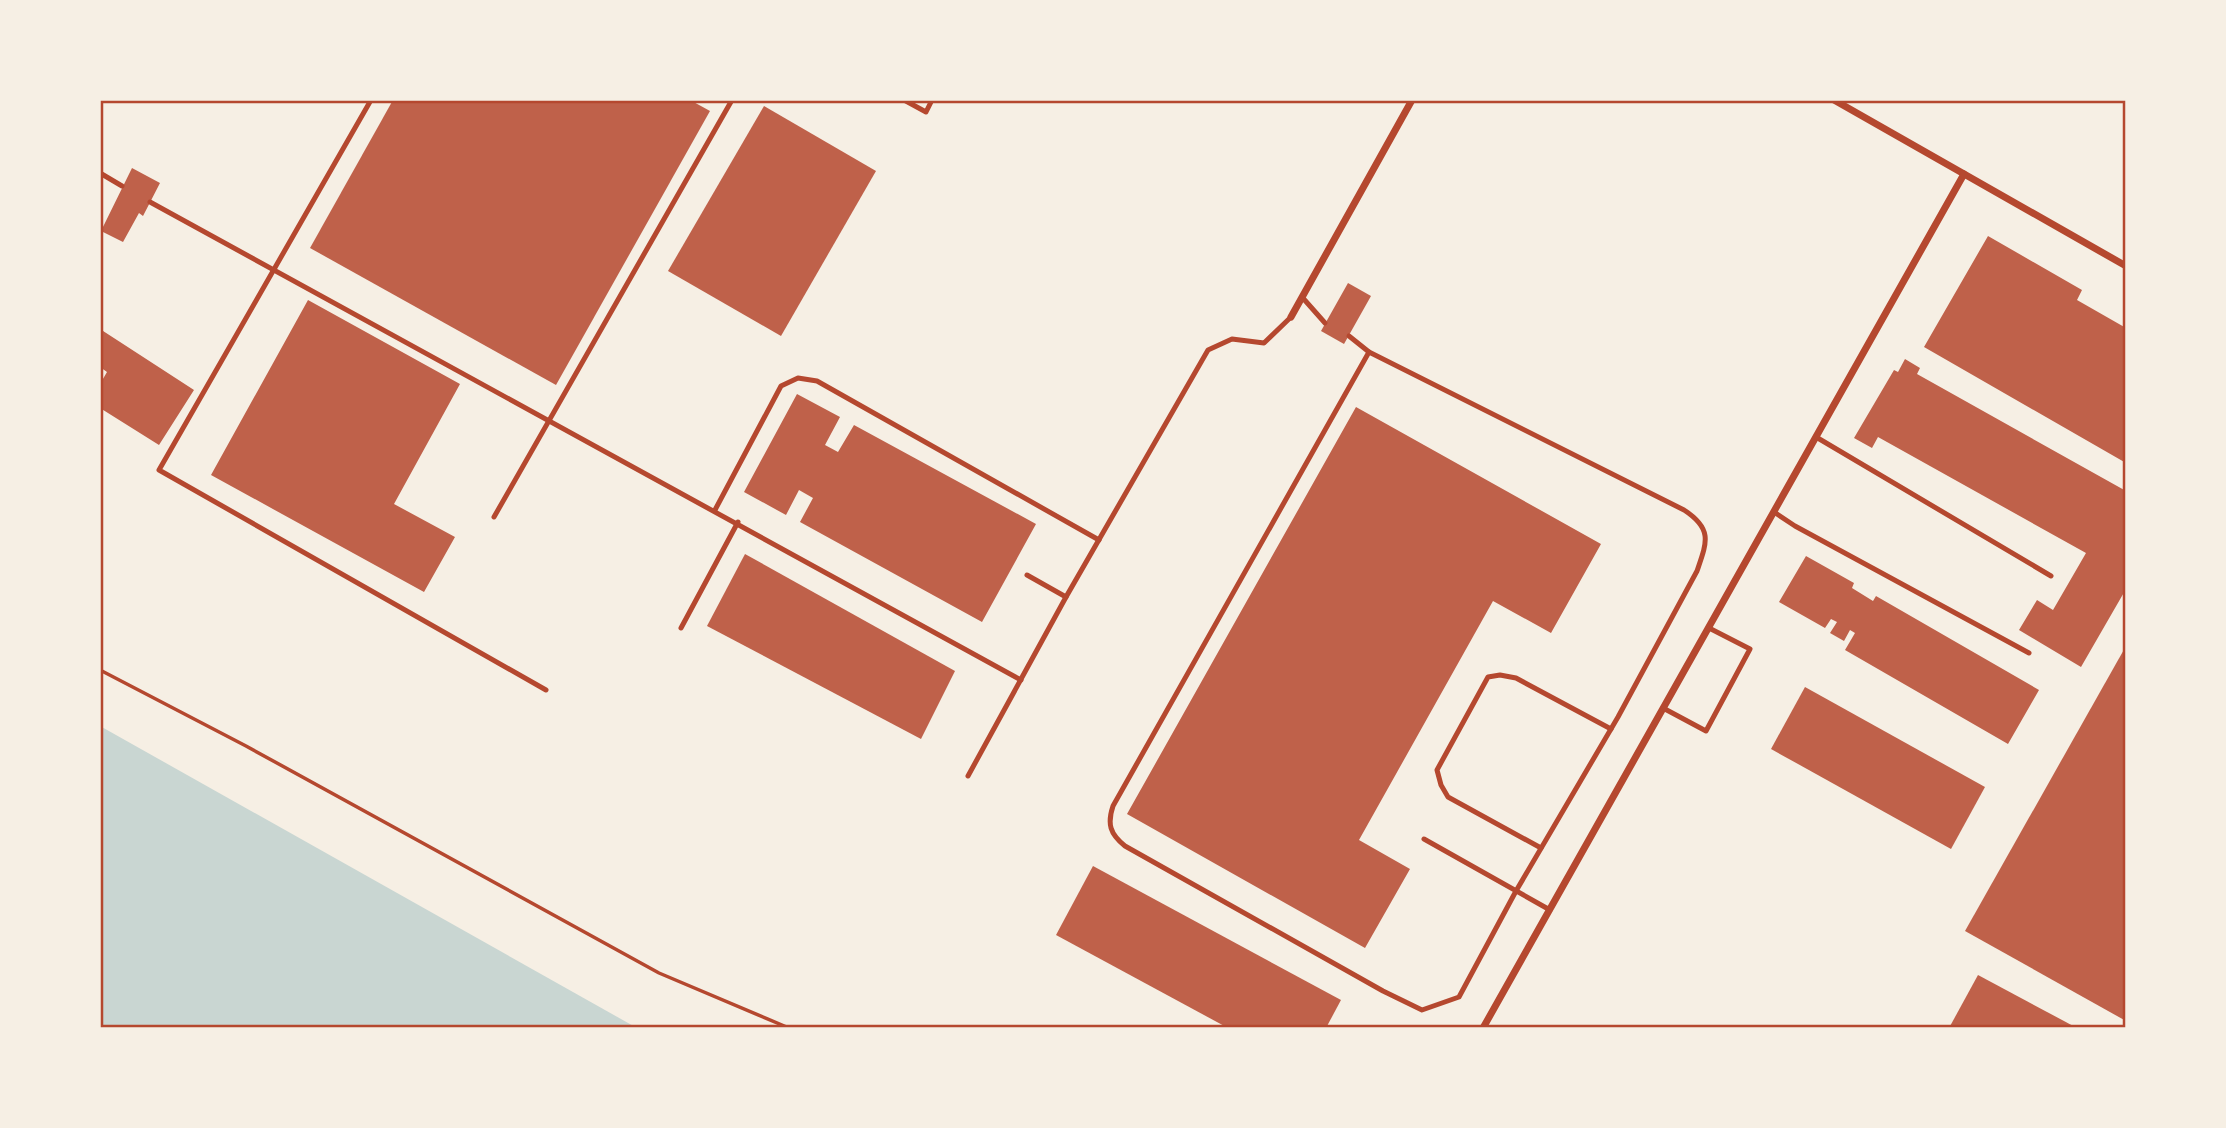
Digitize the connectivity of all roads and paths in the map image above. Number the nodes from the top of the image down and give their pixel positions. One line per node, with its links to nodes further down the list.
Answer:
1 (371, 100): 12 (lane)
2 (732, 100): 18 (lane)
3 (904, 100): 4 (lane)
4 (932, 100)
5 (1412, 100): 13 (street)
6 (1834, 100): 8 (street)
7 (100, 173): 9 (lane)
8 (1964, 174): 11 (street); 19 (street)
9 (122, 186)
10 (150, 202): 12 (lane)
11 (2126, 266)
12 (274, 270): 18 (lane); 33 (lane)
13 (1302, 297): 14 (street); 15 (lane)
14 (1291, 317): 24 (lane)
15 (1325, 323)
16 (1349, 336): 17 (lane)
17 (1369, 352): 35 (lane); 39 (lane)
18 (548, 421): 20 (lane); 22 (lane)
19 (1816, 437): 21 (street); 26 (lane)
20 (715, 510): 23 (lane); 24 (lane)
21 (1774, 512): 29 (street); 30 (lane)
22 (494, 517)
23 (738, 522): 28 (lane); 32 (lane)
24 (1099, 540): 27 (lane)
25 (1027, 575): 27 (lane)
26 (2051, 576)
27 (1066, 597): 32 (lane)
28 (681, 628)
29 (1709, 628): 34 (street); 34 (lane)
30 (2029, 653)
31 (100, 670): 41 (path)
32 (1021, 680): 36 (lane)
33 (546, 690)
34 (1663, 708): 40 (street)
35 (1611, 729): 38 (lane); 38 (lane)
36 (968, 776)
37 (1424, 839): 39 (lane)
38 (1541, 848): 39 (lane)
39 (1516, 891): 40 (lane)
40 (1550, 910): 42 (street)
41 (789, 1028)
42 (1483, 1028)

